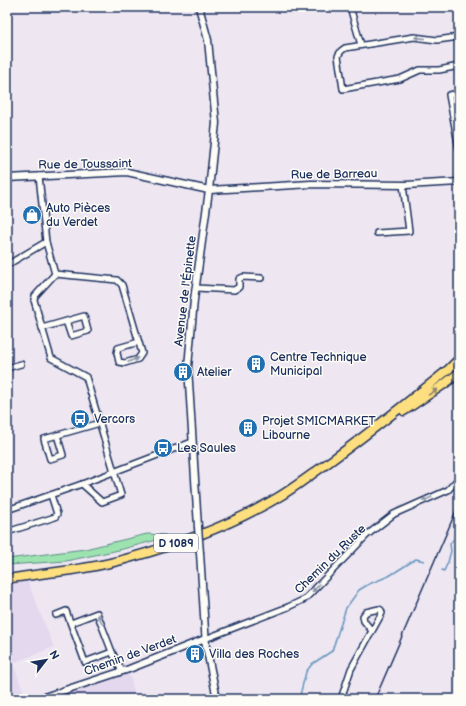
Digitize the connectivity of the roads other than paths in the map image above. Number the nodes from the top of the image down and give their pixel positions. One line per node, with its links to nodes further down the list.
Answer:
1 (199, 7): 12 (street, Avenue de l'Épinette)
2 (350, 7): 4 (street)
3 (459, 37): 4 (street, one-way to 4)
4 (361, 45): 5 (street)
5 (459, 66)
6 (459, 94): 7 (street)
7 (459, 149)
8 (39, 176): 9 (street, Rue de Toussaint); 12 (street, Rue de Toussaint); 14 (street)
9 (7, 178)
10 (459, 182): 11 (street, Rue de Barreau)
11 (403, 185): 12 (street, Rue de Barreau); 13 (street)
12 (209, 190): 18 (street, Avenue de l'Épinette)
13 (377, 233)
14 (46, 242): 15 (street); 16 (street)
15 (7, 265)
16 (55, 274): 20 (street); 21 (street)
17 (261, 278): 18 (street)
18 (196, 288): 29 (street, Avenue de l'Épinette)
19 (66, 321): 19 (street); 20 (street)
20 (42, 328): 26 (street)
21 (139, 342): 21 (street, one-way to 21)
22 (459, 359): 27 (highway, D 1089)
23 (21, 364): 24 (street)
24 (7, 368)
25 (459, 373): 27 (highway, D 1089, one-way to 25)
26 (100, 422): 28 (street); 30 (street)
27 (376, 428): 36 (highway, D 1089)
28 (57, 436): 28 (street)
29 (192, 442): 30 (street); 42 (street, Avenue de l'Épinette, bridge)
30 (115, 470): 32 (street); 32 (street)
31 (459, 478): 42 (street, Chemin du Ruste, one-way to 42)
32 (82, 484): 33 (street)
33 (51, 495): 34 (street); 35 (street)
34 (7, 510)
35 (7, 532)
36 (69, 570): 37 (highway, D 1089); 38 (highway)
37 (7, 574)
38 (7, 579)
39 (56, 615): 40 (street)
40 (71, 623): 43 (street, one-way to 40); 43 (street)
41 (372, 630): 49 (street)
42 (205, 639): 44 (street, Chemin de Verdet); 46 (street, Avenue de l'Épinette)
43 (112, 652): 44 (street)
44 (122, 671): 45 (street, Chemin de Verdet)
45 (38, 699)
46 (217, 699)
47 (246, 699): 48 (street)
48 (254, 699)
49 (341, 699)

